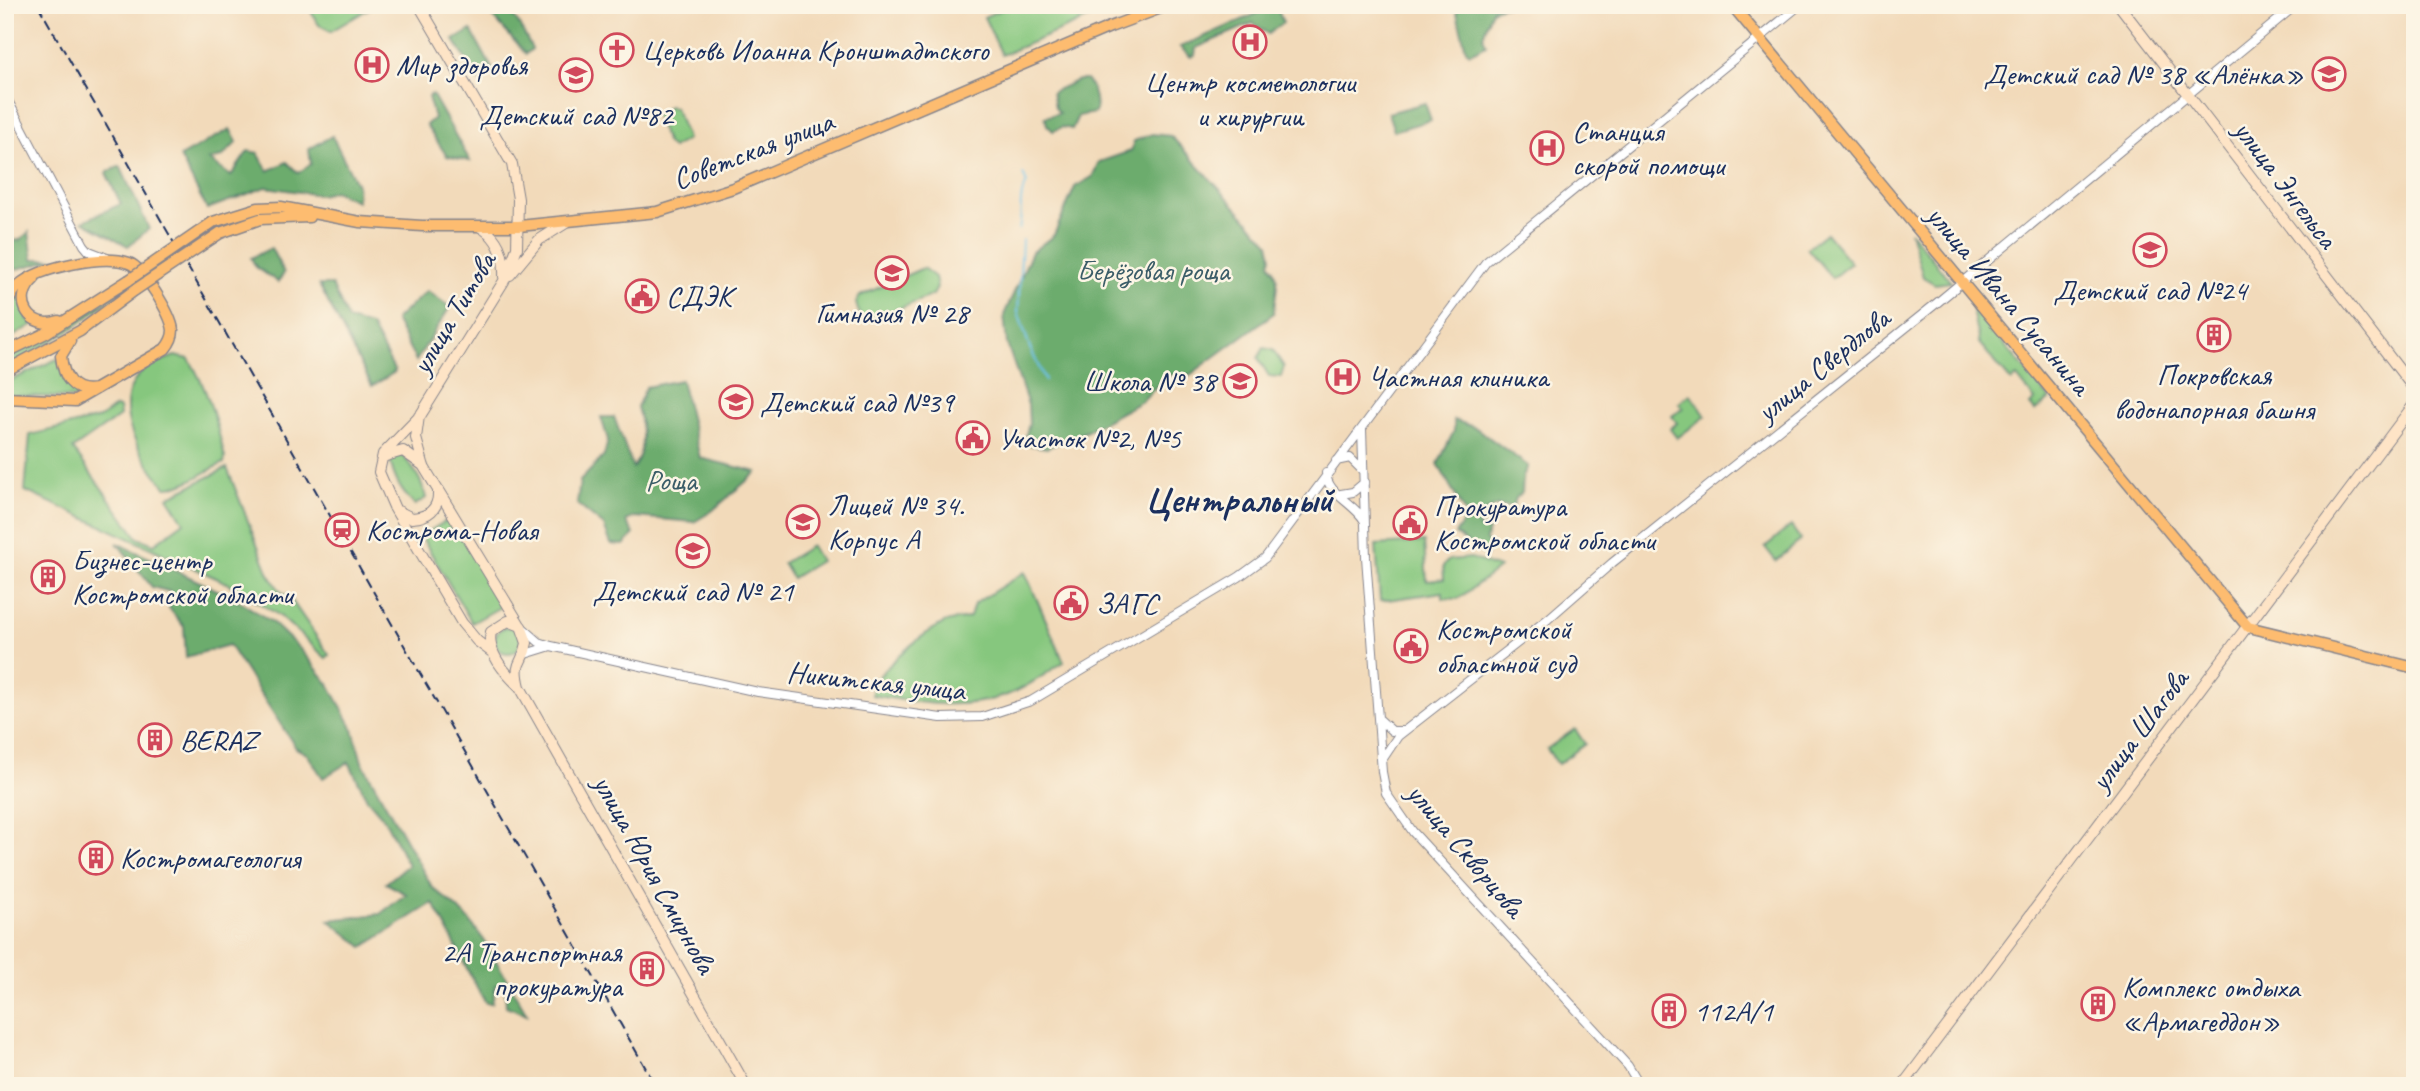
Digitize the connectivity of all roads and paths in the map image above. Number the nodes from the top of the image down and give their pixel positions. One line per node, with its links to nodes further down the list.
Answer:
1 (419, 5): 13 (main road, улица Титова)
2 (1169, 5): 11 (main road, Советская улица)
3 (1732, 5): 7 (main road, улица Ивана Сусанина)
4 (1800, 5): 7 (street, Никитская улица)
5 (2119, 5): 9 (main road, улица Энгельса)
6 (2296, 5): 9 (street, улица Свердлова)
7 (1759, 38): 19 (main road, улица Ивана Сусанина); 30 (street, Никитская улица)
8 (5, 95): 14 (street)
9 (2187, 96): 19 (street, улица Свердлова); 26 (main road, улица Энгельса)
10 (329, 216): 12 (main road, Советская улица); 21 (main road, bridge); 22 (main road, bridge)
11 (566, 223): 13 (main road, Советская улица); 18 (main road)
12 (479, 226): 13 (main road, Советская улица); 18 (main road)
13 (519, 226): 18 (main road, улица Титова)
14 (83, 245): 15 (street); 16 (street)
15 (111, 259): 16 (main road); 25 (main road)
16 (71, 265): 17 (main road)
17 (38, 275): 20 (main road); 21 (main road)
18 (504, 281): 29 (main road, улица Титова)
19 (1962, 282): 42 (main road, улица Ивана Сусанина); 49 (street, улица Свердлова)
20 (5, 308)
21 (68, 318): 23 (main road)
22 (80, 331): 24 (main road); 25 (main road)
23 (5, 353)
24 (5, 372)
25 (102, 388): 27 (main road)
26 (2415, 390)
27 (5, 398)
28 (2415, 402): 42 (main road, улица Шагова)
29 (419, 416): 31 (main road, улица Титова); 33 (main road)
30 (1362, 429): 32 (street, Никитская улица); 35 (street, улица Скворцова)
31 (379, 462): 33 (main road); 39 (main road)
32 (1334, 462): 34 (street, Никитская улица); 35 (street)
33 (424, 467): 36 (main road)
34 (1326, 473): 37 (street); 38 (street, Никитская улица)
35 (1364, 477): 37 (street); 40 (street, улица Скворцова)
36 (438, 489): 39 (main road); 41 (main road)
37 (1337, 493): 38 (street); 40 (street)
38 (1309, 499): 43 (street, Никитская улица)
39 (395, 509): 44 (main road)
40 (1365, 521): 48 (street, улица Скворцова)
41 (522, 627): 43 (street); 44 (main road); 45 (main road)
42 (2248, 627): 46 (main road); 56 (main road, улица Шагова)
43 (551, 646): 45 (street)
44 (493, 653): 45 (main road); 47 (main road)
45 (522, 655): 47 (main road)
46 (2415, 668)
47 (520, 687): 54 (main road, улица Юрия Смирнова)
48 (1380, 720): 50 (street); 51 (street, улица Скворцова)
49 (1407, 730): 50 (street); 52 (street, улица Свердлова)
50 (1391, 731): 51 (street); 52 (street)
51 (1380, 737): 52 (street); 53 (street, улица Скворцова)
52 (1393, 742): 53 (street, улица Свердлова)
53 (1382, 760): 55 (street, улица Скворцова)
54 (746, 1086)
55 (1640, 1086)
56 (1902, 1086)

